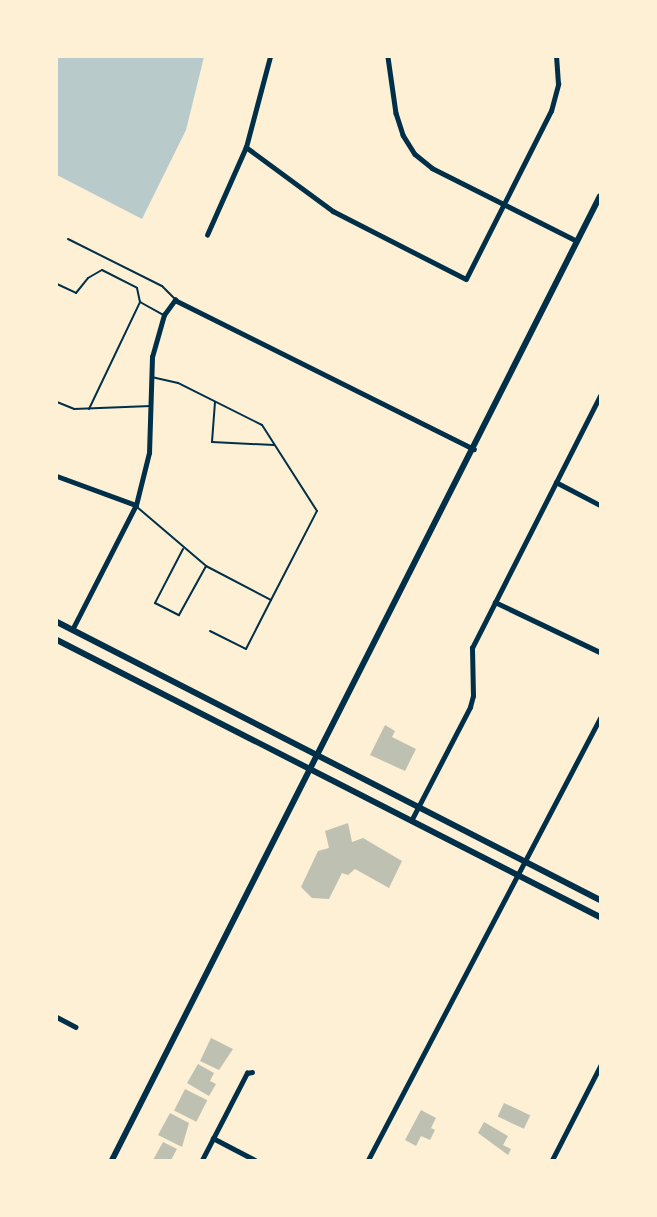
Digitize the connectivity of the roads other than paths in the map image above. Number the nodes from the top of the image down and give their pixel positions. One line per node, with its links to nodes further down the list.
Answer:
1 (270, 57): 4 (street)
2 (388, 57): 6 (street)
3 (556, 57): 6 (street)
4 (246, 147): 7 (street); 10 (street)
5 (600, 196): 9 (main road)
6 (504, 205): 9 (street); 10 (street)
7 (207, 235)
8 (68, 239): 13 (lane)
9 (577, 241): 23 (main road)
10 (466, 279): 12 (street)
11 (57, 284): 14 (lane)
12 (469, 285)
13 (176, 300): 15 (street); 23 (street)
14 (140, 302): 15 (lane); 21 (lane)
15 (164, 315): 16 (street)
16 (151, 377): 19 (lane); 20 (street)
17 (600, 396): 25 (street)
18 (57, 402): 21 (lane)
19 (215, 402): 22 (lane); 22 (lane)
20 (151, 406): 21 (lane); 26 (street)
21 (89, 409)
22 (275, 445): 30 (lane)
23 (474, 449): 38 (main road)
24 (57, 476): 26 (street)
25 (556, 482): 27 (street); 31 (street)
26 (136, 505): 28 (lane); 33 (street)
27 (600, 505)
28 (183, 549): 29 (lane); 29 (lane)
29 (206, 566): 30 (lane)
30 (271, 600): 34 (lane)
31 (495, 602): 36 (street); 40 (street)
32 (57, 622): 33 (main road)
33 (72, 630): 38 (main road)
34 (210, 631)
35 (57, 640): 39 (main road)
36 (600, 652)
37 (600, 718): 42 (street)
38 (318, 755): 39 (main road); 40 (main road)
39 (311, 770): 41 (main road); 51 (main road)
40 (418, 807): 41 (street); 42 (main road)
41 (411, 821): 43 (main road)
42 (525, 862): 43 (street); 44 (main road)
43 (518, 874): 45 (main road); 54 (street)
44 (600, 900)
45 (600, 917)
46 (57, 1017): 47 (street)
47 (76, 1027)
48 (600, 1066): 55 (street)
49 (252, 1072): 50 (street)
50 (213, 1138): 52 (street); 53 (street)
51 (112, 1160)
52 (202, 1160)
53 (255, 1160)
54 (368, 1160)
55 (552, 1160)

